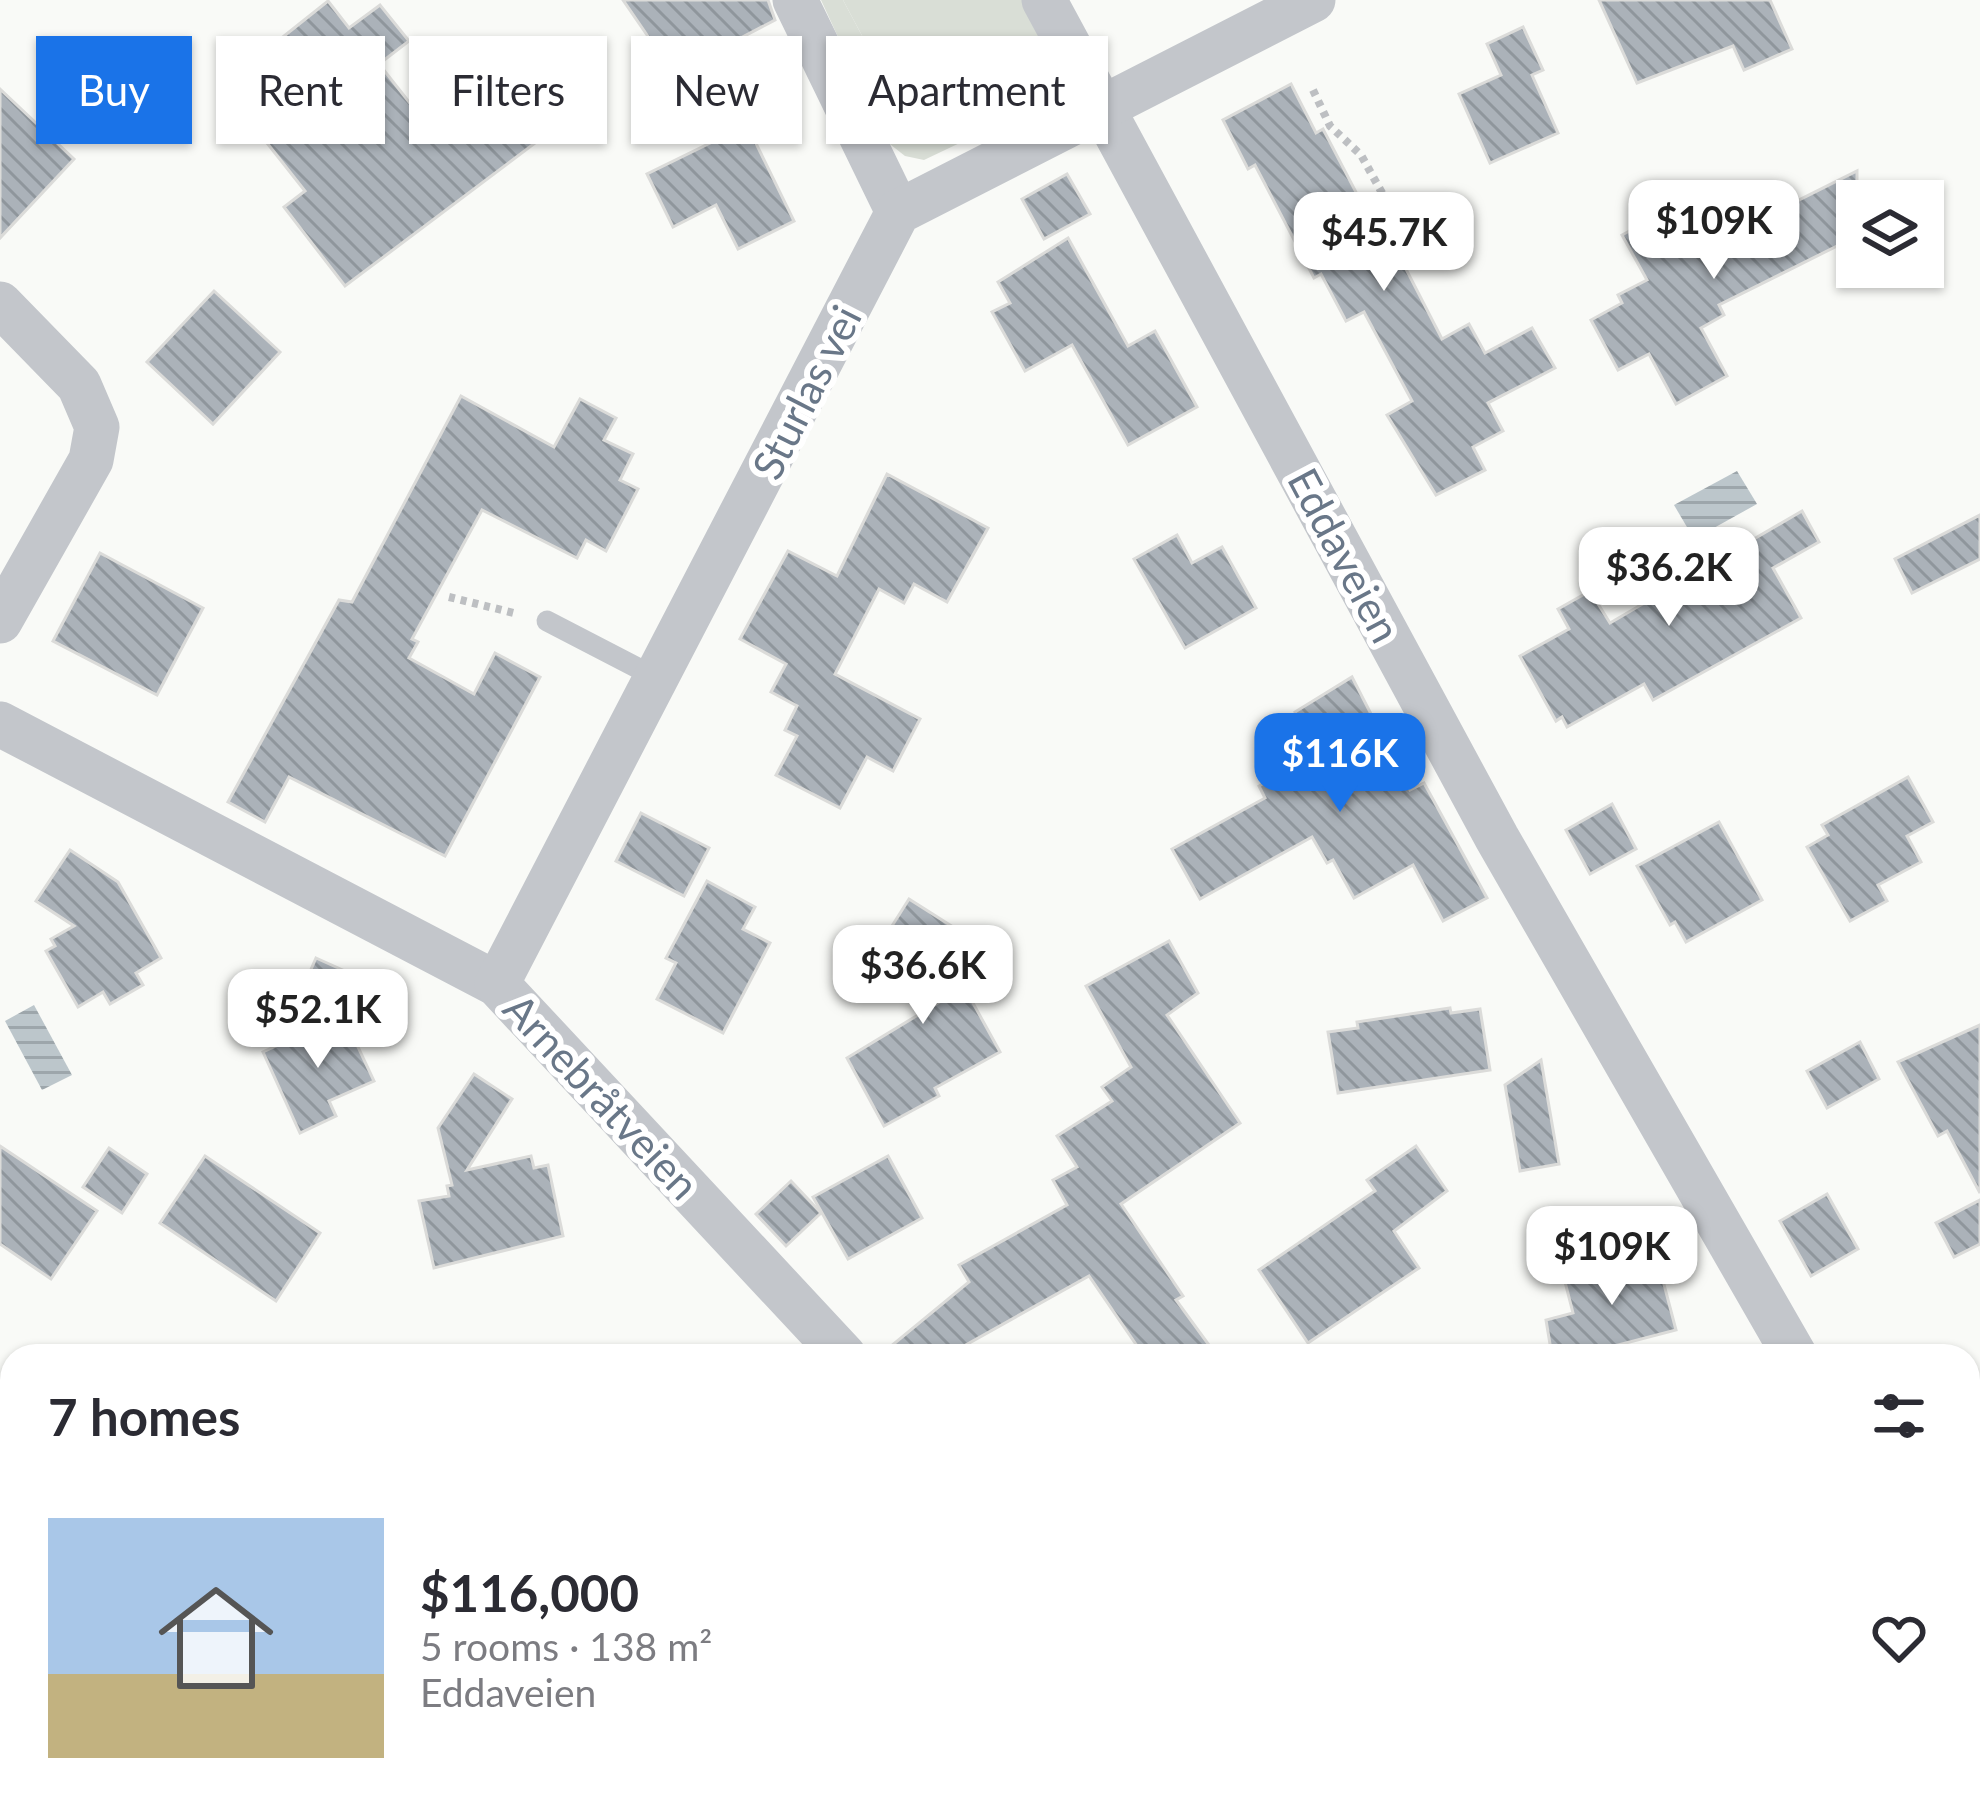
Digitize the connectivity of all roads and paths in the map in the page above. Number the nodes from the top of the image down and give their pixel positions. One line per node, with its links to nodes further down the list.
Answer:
1 (795, 0): 9 (street)
2 (1045, 0): 4 (street, Eddaveien)
3 (1313, 0): 6 (street)
4 (1065, 36)
5 (1313, 90): 10 (path)
6 (1108, 101)
7 (1108, 115): 19 (street, Eddaveien)
8 (1026, 144): 9 (street)
9 (898, 212): 15 (street, Sturlas vei)
10 (1418, 256)
11 (0, 304): 13 (street)
12 (449, 597): 14 (path)
13 (0, 621)
14 (547, 621): 15 (lane)
15 (658, 679): 17 (street, Sturlas vei)
16 (0, 724): 17 (street, Arnebråtveien)
17 (497, 984): 18 (street, Arnebråtveien)
18 (833, 1344)
19 (1788, 1344)

